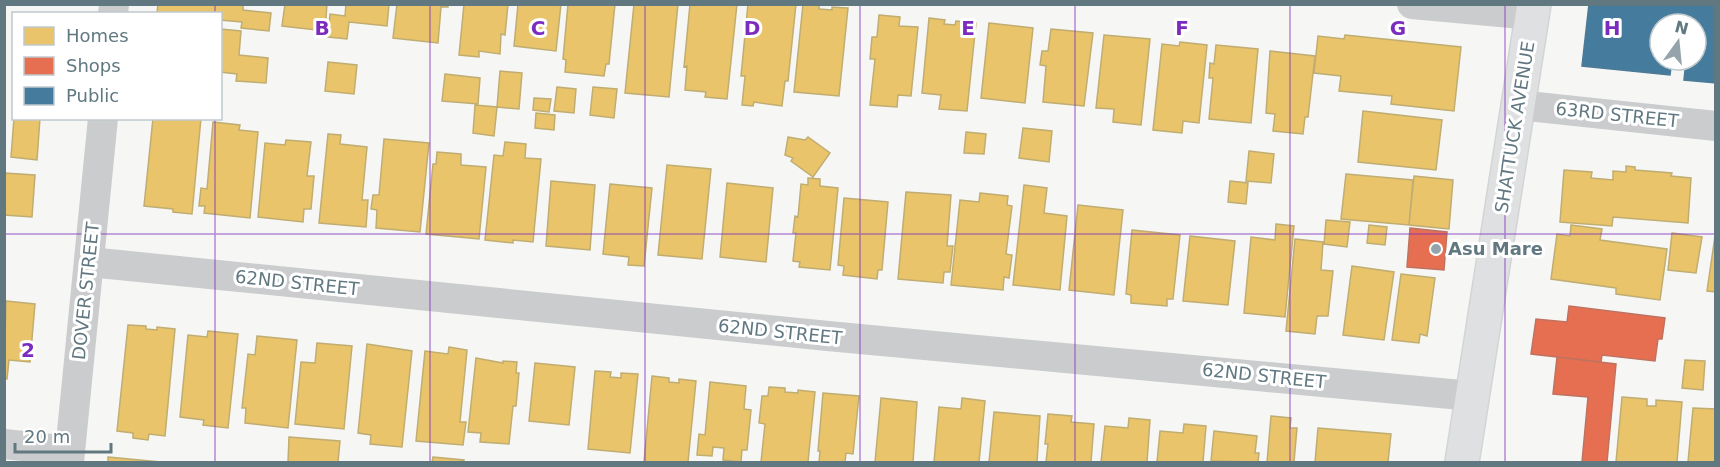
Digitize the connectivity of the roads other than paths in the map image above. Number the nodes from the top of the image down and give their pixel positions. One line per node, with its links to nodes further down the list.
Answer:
1 (1412, 4): 2 (street)
2 (1533, 10): 3 (street, SHATTUCK AVENUE)
3 (1518, 105): 5 (street, 63RD STREET); 7 (street, SHATTUCK AVENUE)
4 (103, 120): 6 (street, DOVER STREET)
5 (1716, 126)
6 (89, 262): 7 (street, 62ND STREET); 9 (street, DOVER STREET)
7 (1472, 396): 10 (street, SHATTUCK AVENUE)
8 (4, 444): 9 (street)
9 (69, 457)
10 (1462, 462)

